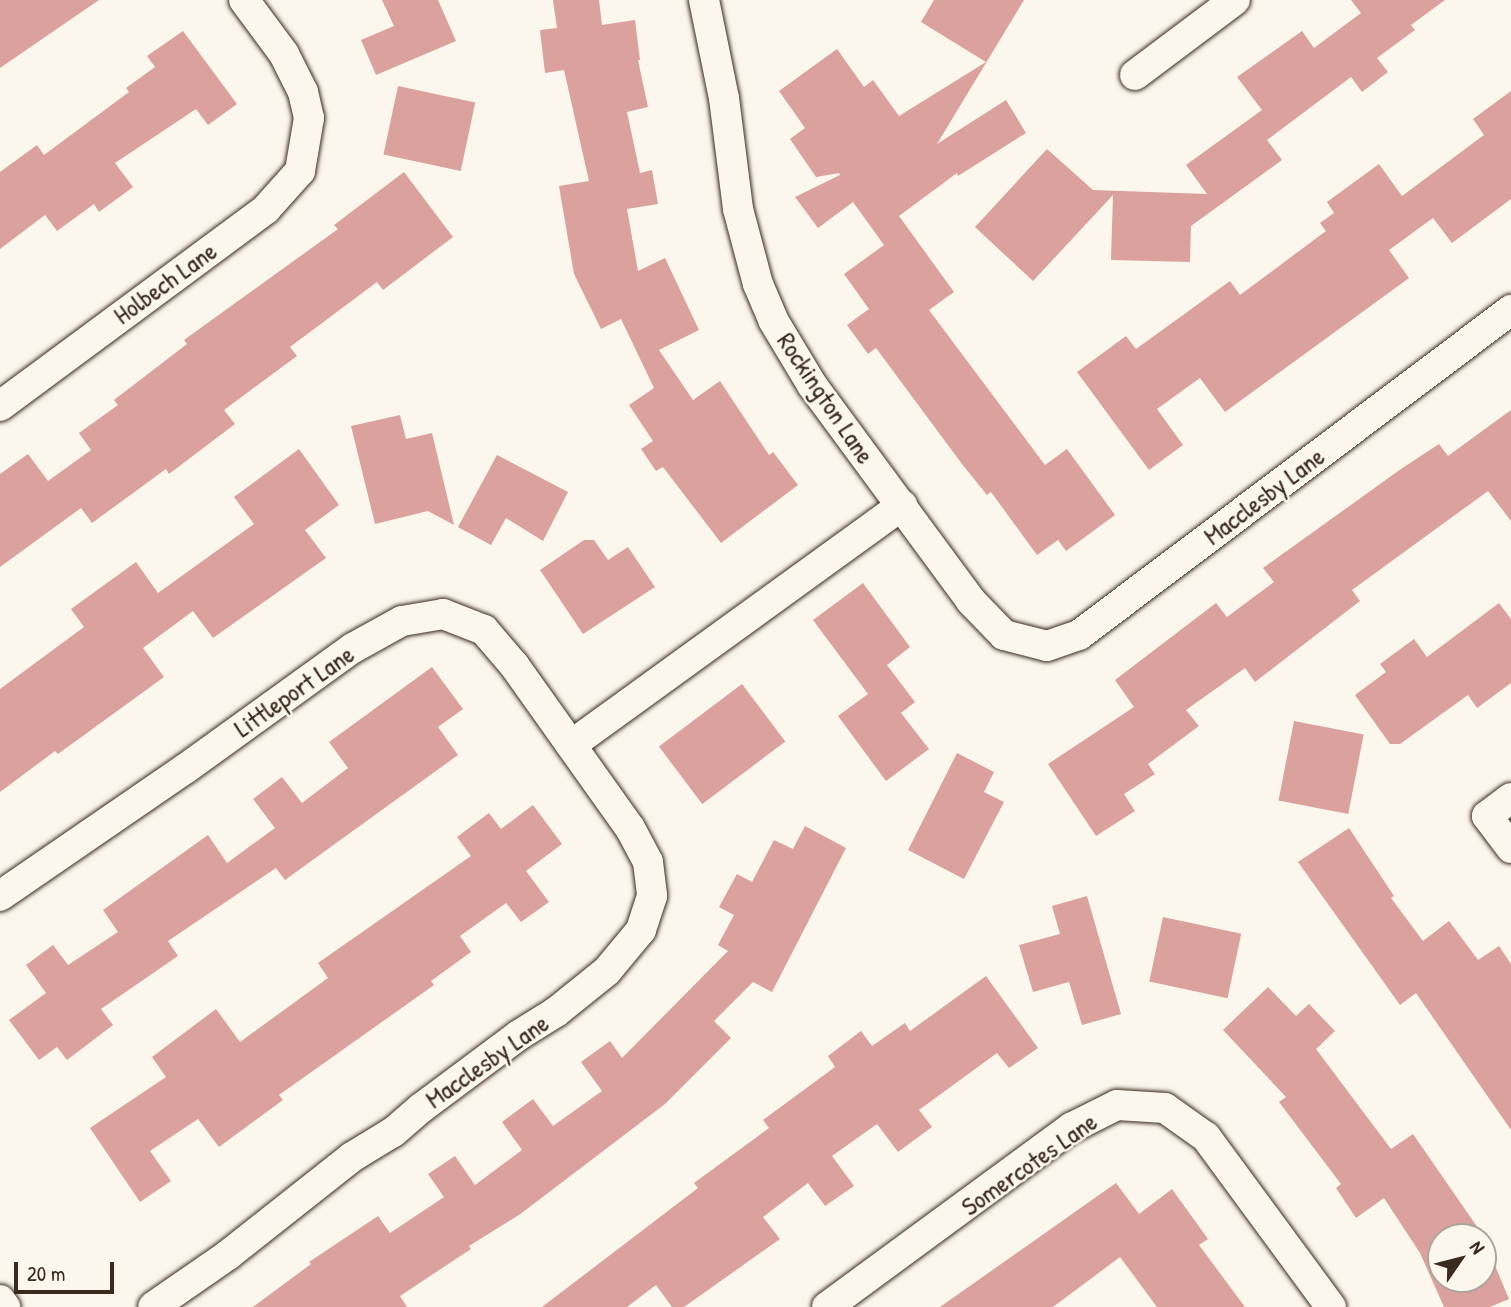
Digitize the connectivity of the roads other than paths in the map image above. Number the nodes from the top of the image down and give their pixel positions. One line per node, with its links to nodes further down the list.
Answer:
1 (244, 0): 6 (street, Holbech Lane)
2 (704, 0): 7 (street, Rockington Lane)
3 (1235, 0): 4 (street)
4 (1135, 75)
5 (1511, 310): 8 (street, Macclesby Lane)
6 (0, 406)
7 (902, 505): 8 (street, Rockington Lane); 9 (street)
8 (1004, 635)
9 (570, 745): 12 (street, Littleport Lane); 15 (street, Macclesby Lane)
10 (1511, 798): 11 (street)
11 (1511, 848)
12 (0, 896)
13 (0, 1300): 14 (street)
14 (5, 1307)
15 (153, 1307)
16 (827, 1307): 17 (street, Somercotes Lane)
17 (1331, 1307)

